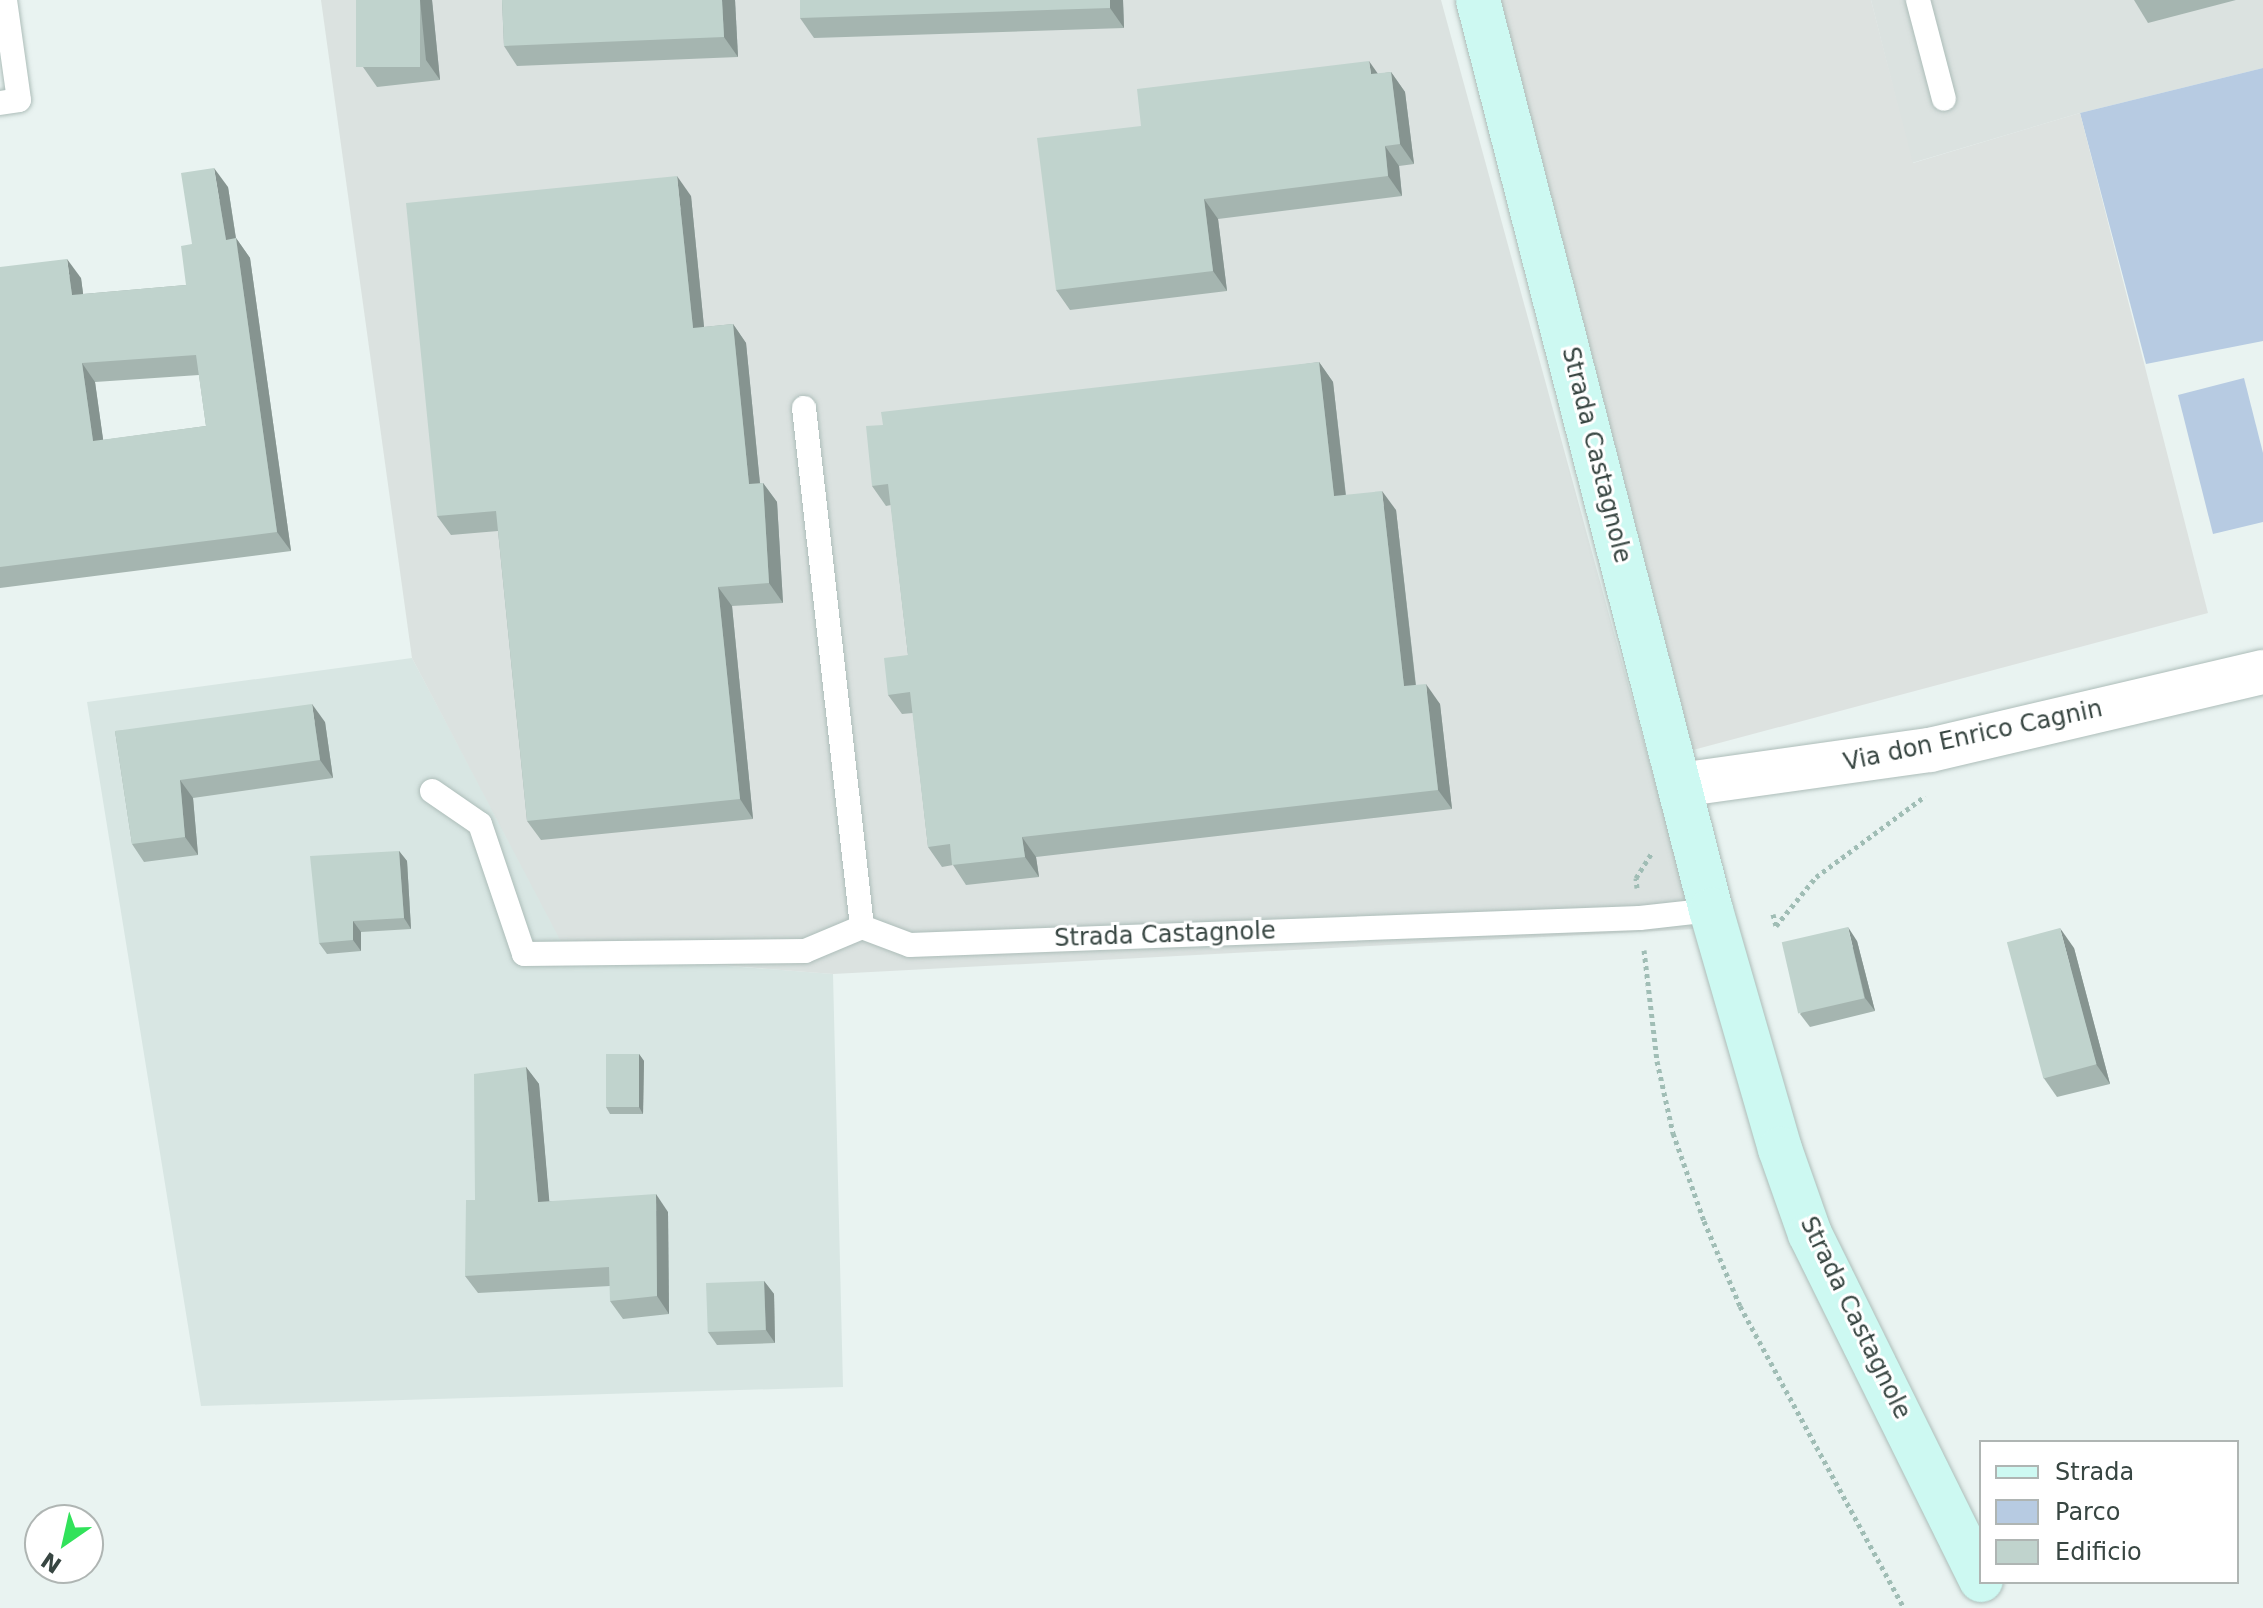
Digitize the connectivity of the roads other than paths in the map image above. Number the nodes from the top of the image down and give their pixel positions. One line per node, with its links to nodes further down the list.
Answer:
1 (5, 0): 5 (lane)
2 (1478, 0): 8 (main road, Strada Castagnole)
3 (1918, 0): 4 (lane)
4 (1944, 99)
5 (0, 103)
6 (804, 408): 11 (lane)
7 (2263, 672): 8 (street, Via don Enrico Cagnin)
8 (1680, 785): 10 (main road, Strada Castagnole)
9 (432, 791): 11 (lane)
10 (1711, 910): 11 (lane, Strada Castagnole); 12 (main road, Strada Castagnole)
11 (862, 927)
12 (1979, 1575)
13 (1983, 1584): 14 (main road, Strada Castagnole)
14 (1995, 1608)

